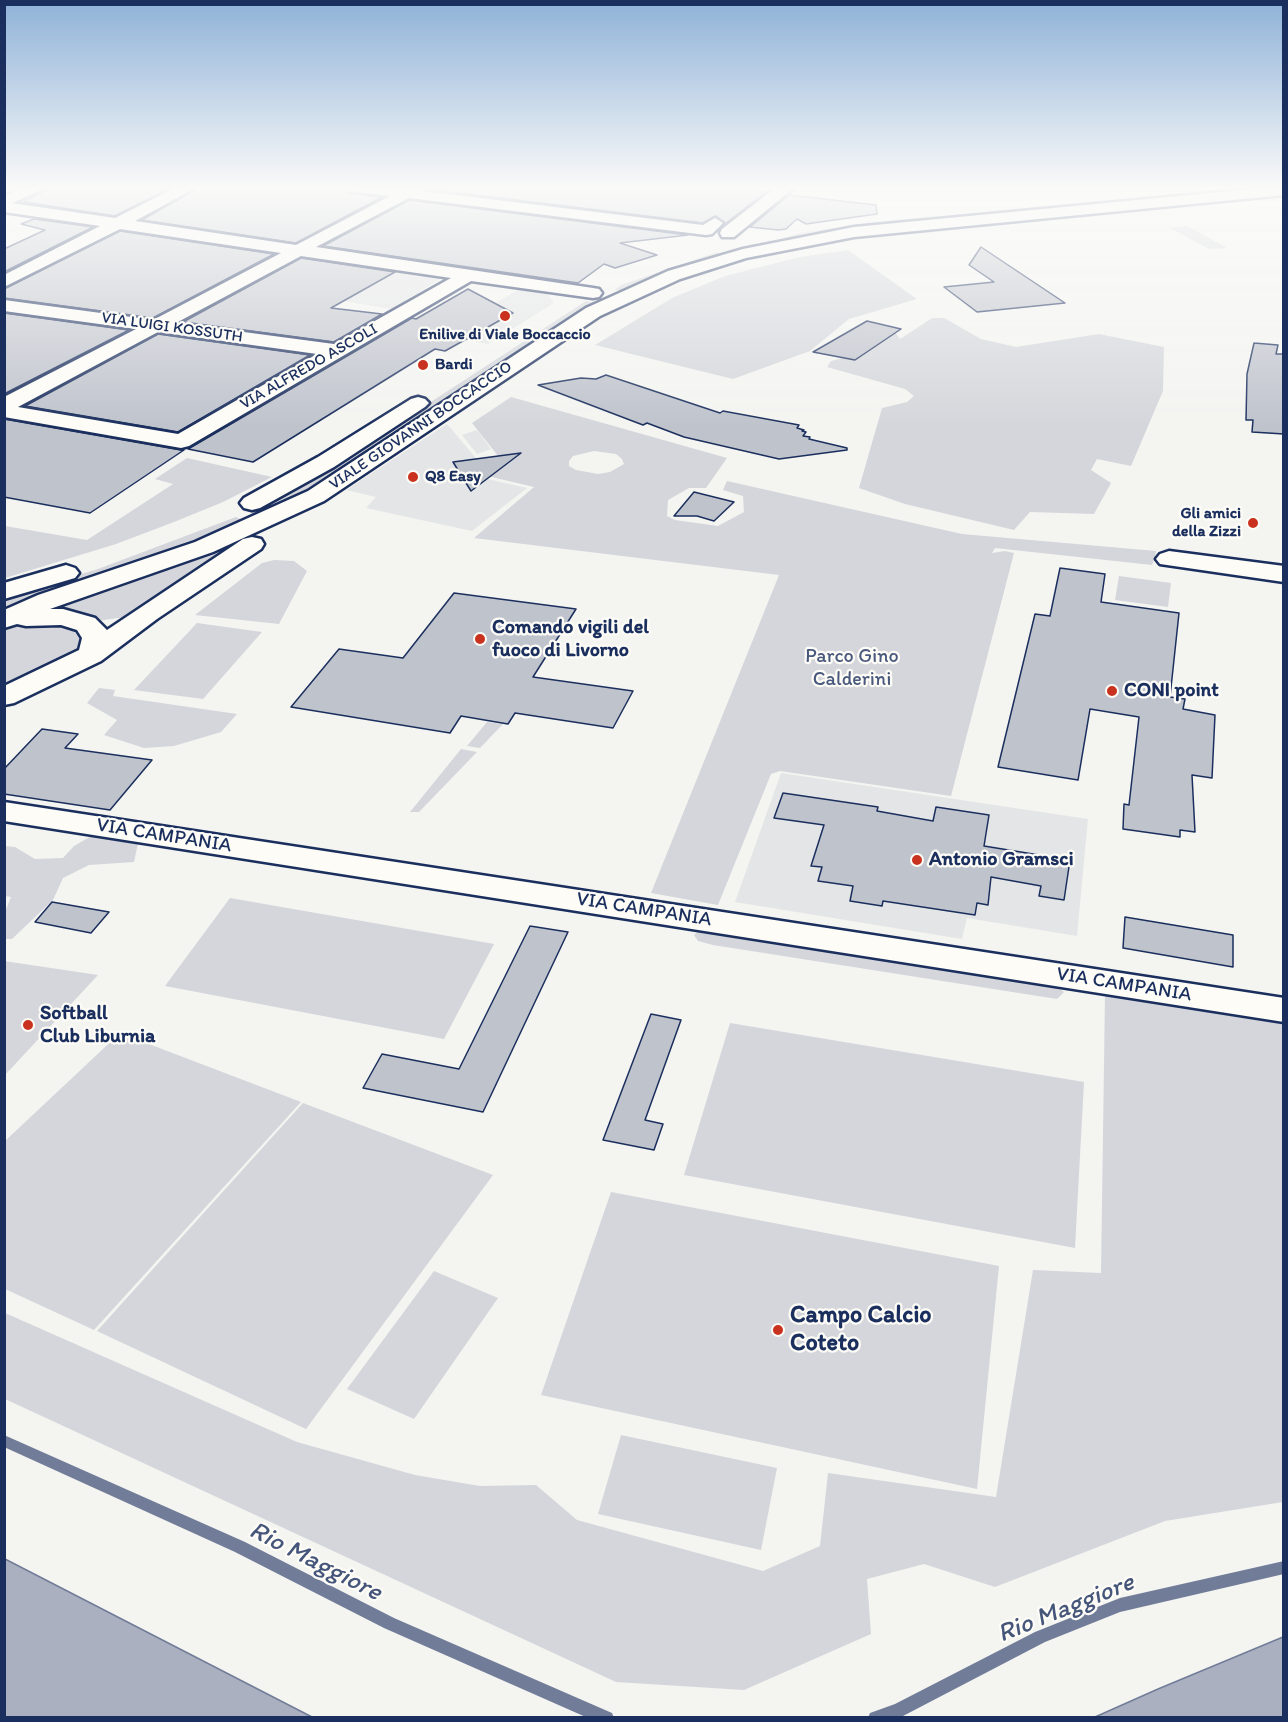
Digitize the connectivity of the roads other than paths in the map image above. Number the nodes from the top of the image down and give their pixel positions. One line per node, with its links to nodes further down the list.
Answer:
1 (34, 266): 7 (street)
2 (267, 266): 11 (street)
3 (409, 266): 6 (street)
4 (663, 266): 8 (street, VIALE GIOVANNI BOCCACCIO)
5 (686, 266): 9 (street, VIALE GIOVANNI BOCCACCIO)
6 (468, 275): 8 (street); 12 (street, VIA ALFREDO ASCOLI)
7 (4, 282)
8 (593, 293): 9 (street); 13 (street, VIALE GIOVANNI BOCCACCIO)
9 (618, 298): 17 (street, VIALE GIOVANNI BOCCACCIO)
10 (4, 305): 11 (street, VIA LUIGI KOSSUTH)
11 (154, 325): 12 (street, VIA LUIGI KOSSUTH); 15 (street)
12 (339, 351): 16 (street, VIA ALFREDO ASCOLI)
13 (472, 368)
14 (431, 395): 20 (street, VIALE GIOVANNI BOCCACCIO)
15 (4, 406)
16 (4, 411)
17 (316, 496): 21 (street, VIALE GIOVANNI BOCCACCIO); 23 (street, VIALE GIOVANNI BOCCACCIO)
18 (1169, 559): 19 (street)
19 (1284, 574)
20 (4, 591)
21 (4, 620)
22 (4, 625): 23 (street)
23 (91, 656): 24 (street, VIALE GIOVANNI BOCCACCIO)
24 (4, 697)
25 (4, 811): 26 (street, VIA CAMPANIA)
26 (1284, 1010)

